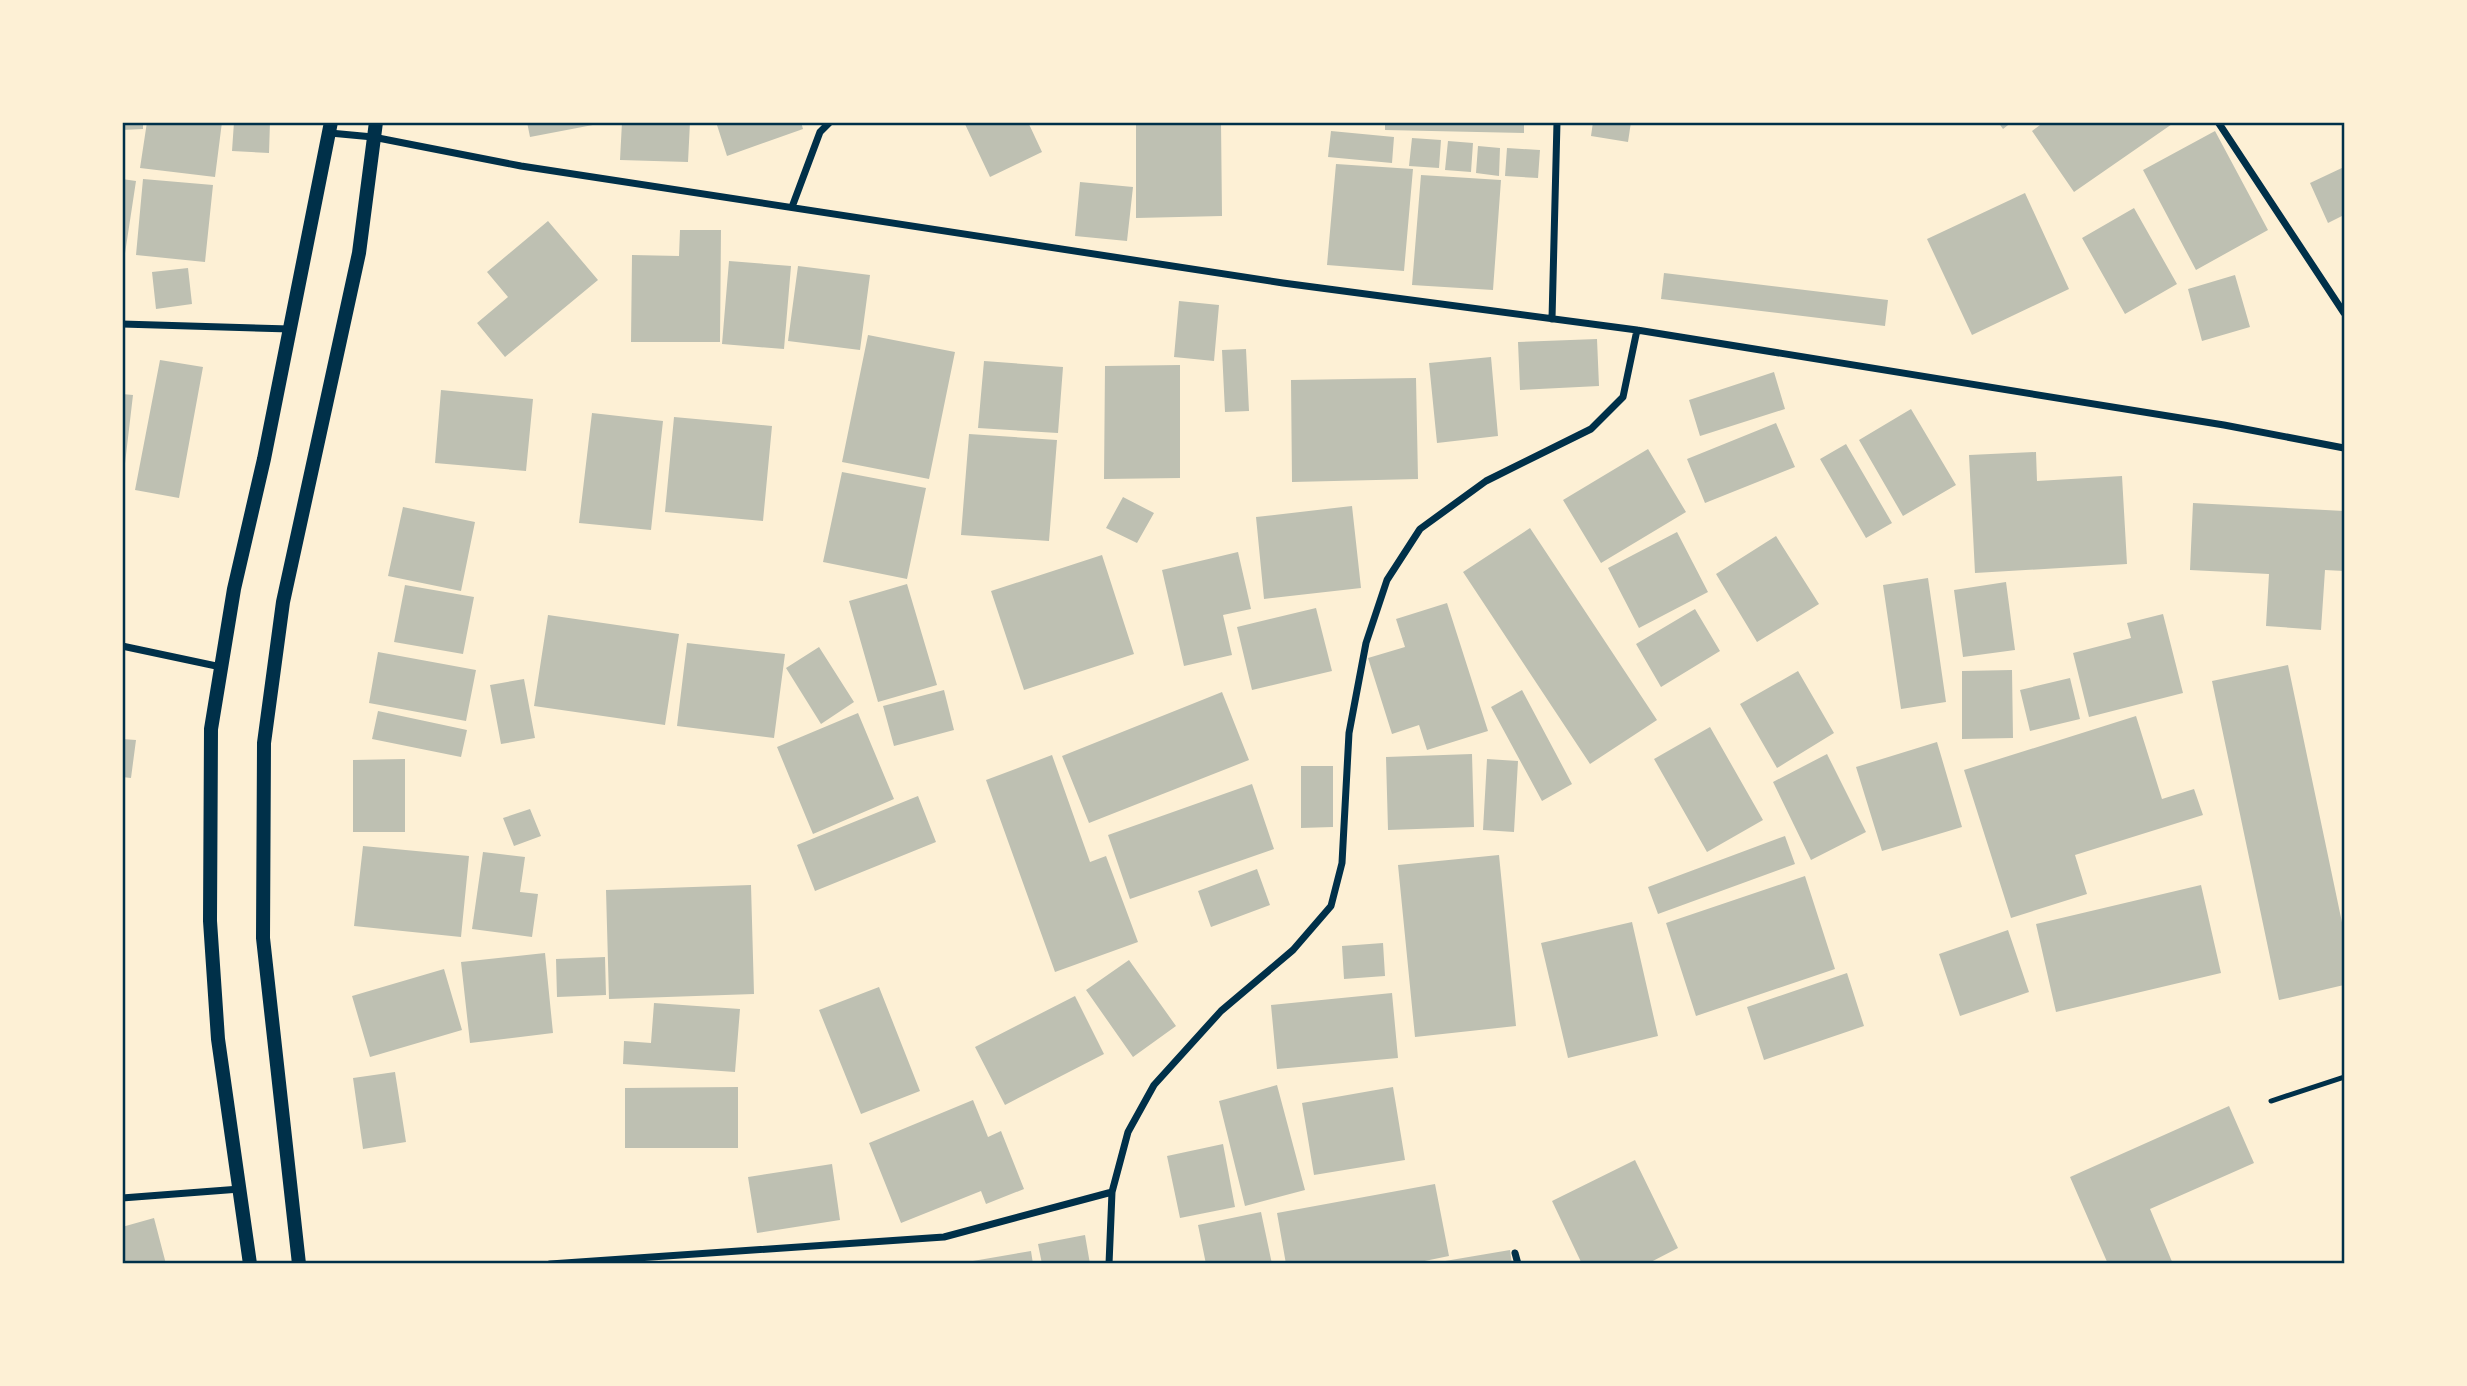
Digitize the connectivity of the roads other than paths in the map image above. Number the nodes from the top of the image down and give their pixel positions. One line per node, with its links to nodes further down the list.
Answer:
1 (830, 122): 6 (street)
2 (1557, 122): 8 (street)
3 (2218, 122): 7 (street)
4 (330, 128): 5 (street); 10 (main road)
5 (375, 130): 6 (street); 22 (main road)
6 (792, 207): 8 (street)
7 (2344, 313)
8 (1552, 319): 11 (street)
9 (122, 324): 10 (street)
10 (290, 329): 14 (main road)
11 (1637, 330): 12 (street); 18 (street)
12 (2344, 448)
13 (122, 646): 14 (street)
14 (222, 667): 17 (main road)
15 (2344, 1077): 16 (lane)
16 (2271, 1101)
17 (240, 1189): 19 (street); 21 (main road)
18 (1112, 1192): 23 (street); 24 (street)
19 (122, 1198)
20 (1515, 1252): 25 (street)
21 (250, 1264)
22 (299, 1264)
23 (550, 1264)
24 (1109, 1264)
25 (1518, 1264)

